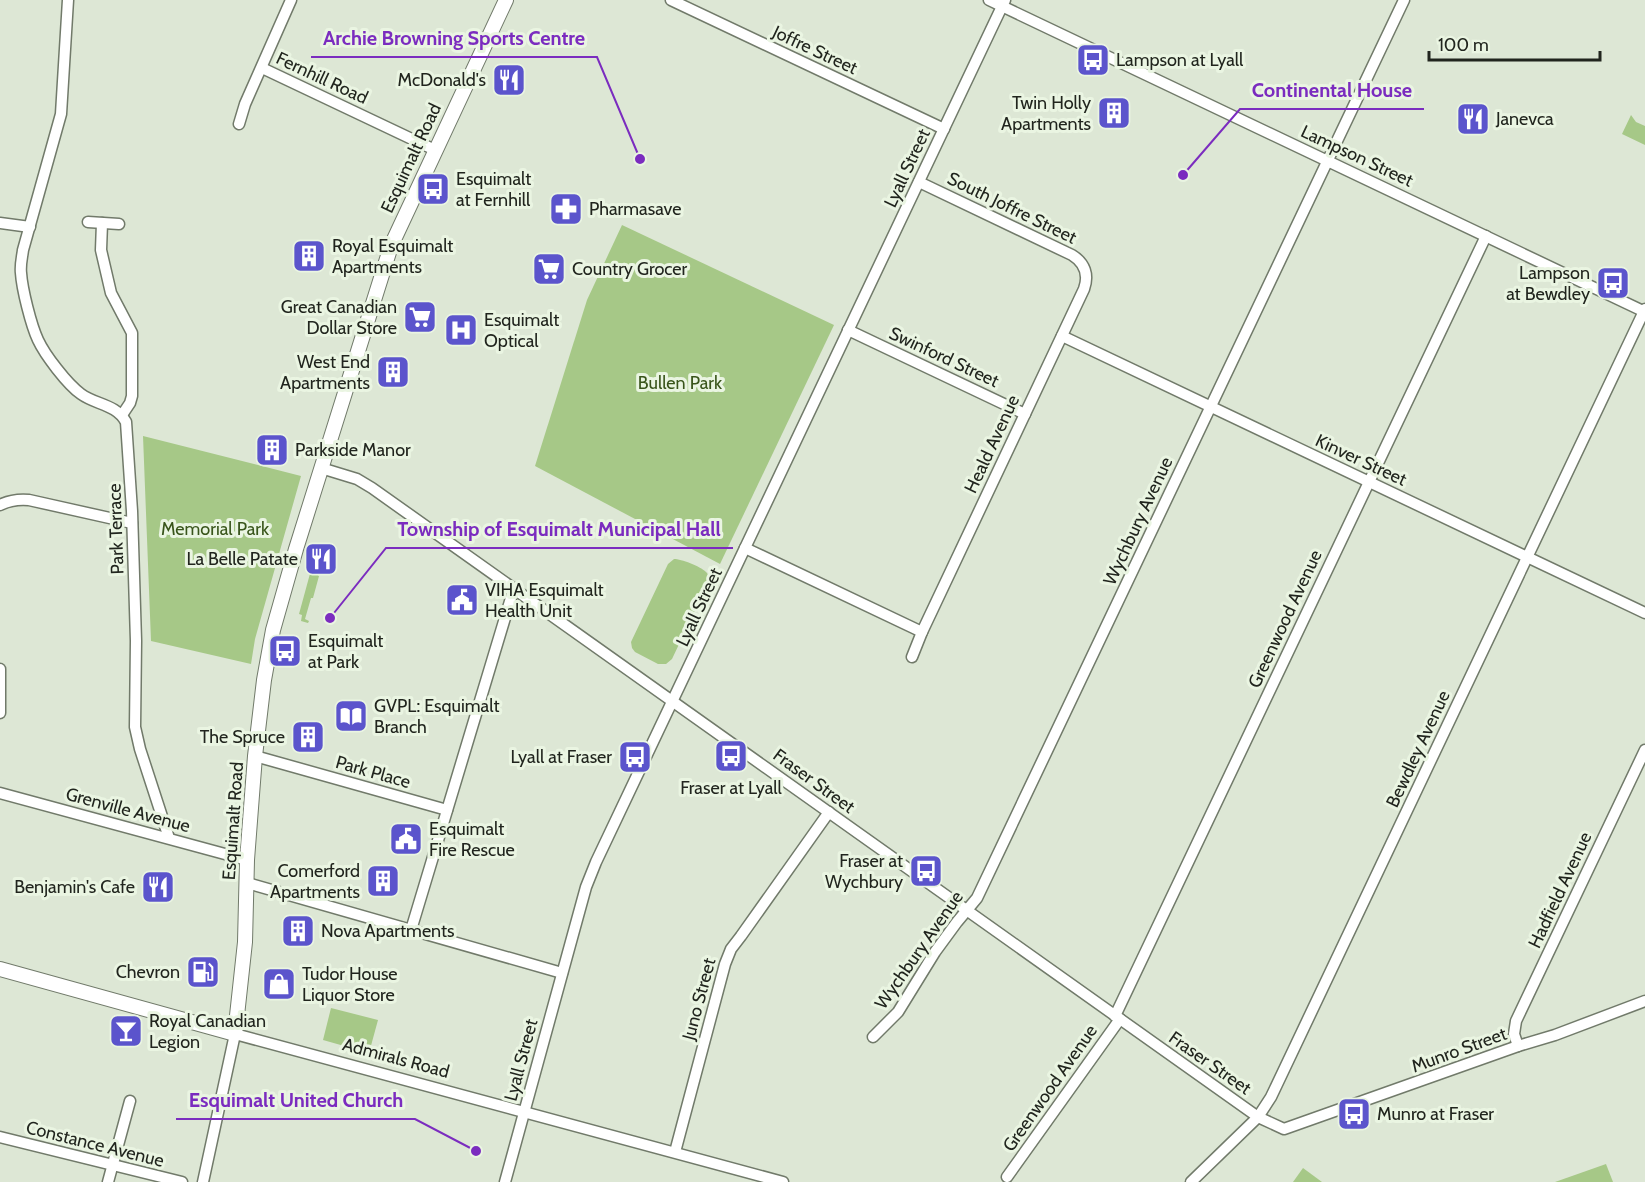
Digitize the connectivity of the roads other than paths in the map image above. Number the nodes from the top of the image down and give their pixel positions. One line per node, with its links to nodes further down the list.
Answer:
1 (68, 0): 18 (street)
2 (291, 0): 8 (street, Fernhill Road)
3 (506, 0): 11 (main road, Esquimalt Road)
4 (672, 0): 10 (street, Joffre Street)
5 (989, 0): 7 (street, Lampson Street)
6 (1404, 0): 12 (street, Wychbury Avenue)
7 (1004, 3): 10 (street, Lyall Street); 12 (street, Lampson Street)
8 (262, 68): 9 (street); 11 (street, Fernhill Road)
9 (239, 124)
10 (944, 129): 13 (street, Lyall Street)
11 (435, 150): 27 (main road, Esquimalt Road)
12 (1327, 161): 19 (street, Lampson Street); 24 (street, Wychbury Avenue)
13 (919, 182): 20 (street, South Joffre Street); 22 (street, Lyall Street)
14 (88, 222): 16 (street)
15 (0, 223): 18 (street)
16 (102, 223): 17 (street); 26 (street)
17 (119, 224)
18 (30, 226): 26 (street)
19 (1486, 236): 21 (street, Lampson Street); 28 (street, Greenwood Avenue)
20 (1085, 270): 23 (street, Heald Avenue)
21 (1645, 310): 32 (street, Bewdley Avenue)
22 (848, 330): 25 (street, Swinford Street); 31 (street, Lyall Street)
23 (1062, 336): 24 (street, Kinver Street); 25 (street, Heald Avenue)
24 (1210, 407): 28 (street, Kinver Street); 48 (street, Wychbury Avenue)
25 (1025, 414): 35 (street, Heald Avenue)
26 (122, 416): 30 (street, Park Terrace)
27 (321, 468): 33 (street, Fraser Street); 41 (main road, Esquimalt Road)
28 (1369, 482): 32 (street, Kinver Street); 53 (street, Greenwood Avenue)
29 (0, 505): 30 (street)
30 (132, 523): 45 (street, Park Terrace)
31 (745, 548): 35 (street); 38 (street, Lyall Street)
32 (1527, 557): 34 (street, Kinver Street); 59 (street, Bewdley Avenue)
33 (514, 588): 38 (street, Fraser Street); 43 (street)
34 (1645, 613)
35 (922, 632): 36 (street, Heald Avenue)
36 (912, 657)
37 (0, 669): 39 (street)
38 (672, 700): 44 (street, Fraser Street); 51 (street, Lyall Street)
39 (0, 713)
40 (1645, 750): 56 (street, Hadfield Avenue)
41 (255, 756): 43 (street, Park Place); 46 (main road, Esquimalt Road)
42 (0, 792): 45 (street, Grenville Avenue)
43 (447, 810): 49 (street)
44 (829, 812): 48 (street, Fraser Street); 62 (street, Juno Street)
45 (169, 838): 46 (street, Grenville Avenue)
46 (248, 860): 47 (main road, Esquimalt Road)
47 (247, 883): 49 (street); 54 (main road, Esquimalt Road)
48 (966, 910): 53 (street, Fraser Street); 55 (street, Wychbury Avenue)
49 (411, 930): 51 (street)
50 (0, 969): 54 (main road, Admirals Road)
51 (562, 973): 58 (street, Lyall Street)
52 (1645, 1001): 56 (street, Munro Street)
53 (1117, 1017): 59 (street, Fraser Street); 64 (street, Greenwood Avenue)
54 (235, 1034): 58 (street, Admirals Road); 67 (street, Esquimalt Road)
55 (873, 1037)
56 (1518, 1046): 60 (street, Munro Street)
57 (130, 1101): 63 (street)
58 (524, 1111): 62 (street, Admirals Road); 68 (street, Lyall Street)
59 (1258, 1117): 60 (street, Fraser Street); 70 (street, Bewdley Avenue)
60 (1284, 1129)
61 (0, 1137): 63 (street, Constance Avenue)
62 (675, 1152): 69 (street, Admirals Road)
63 (113, 1166): 65 (street); 66 (street, Constance Avenue)
64 (1007, 1177)
65 (108, 1182)
66 (182, 1182)
67 (202, 1182)
68 (505, 1182)
69 (783, 1182)
70 (1191, 1182)

